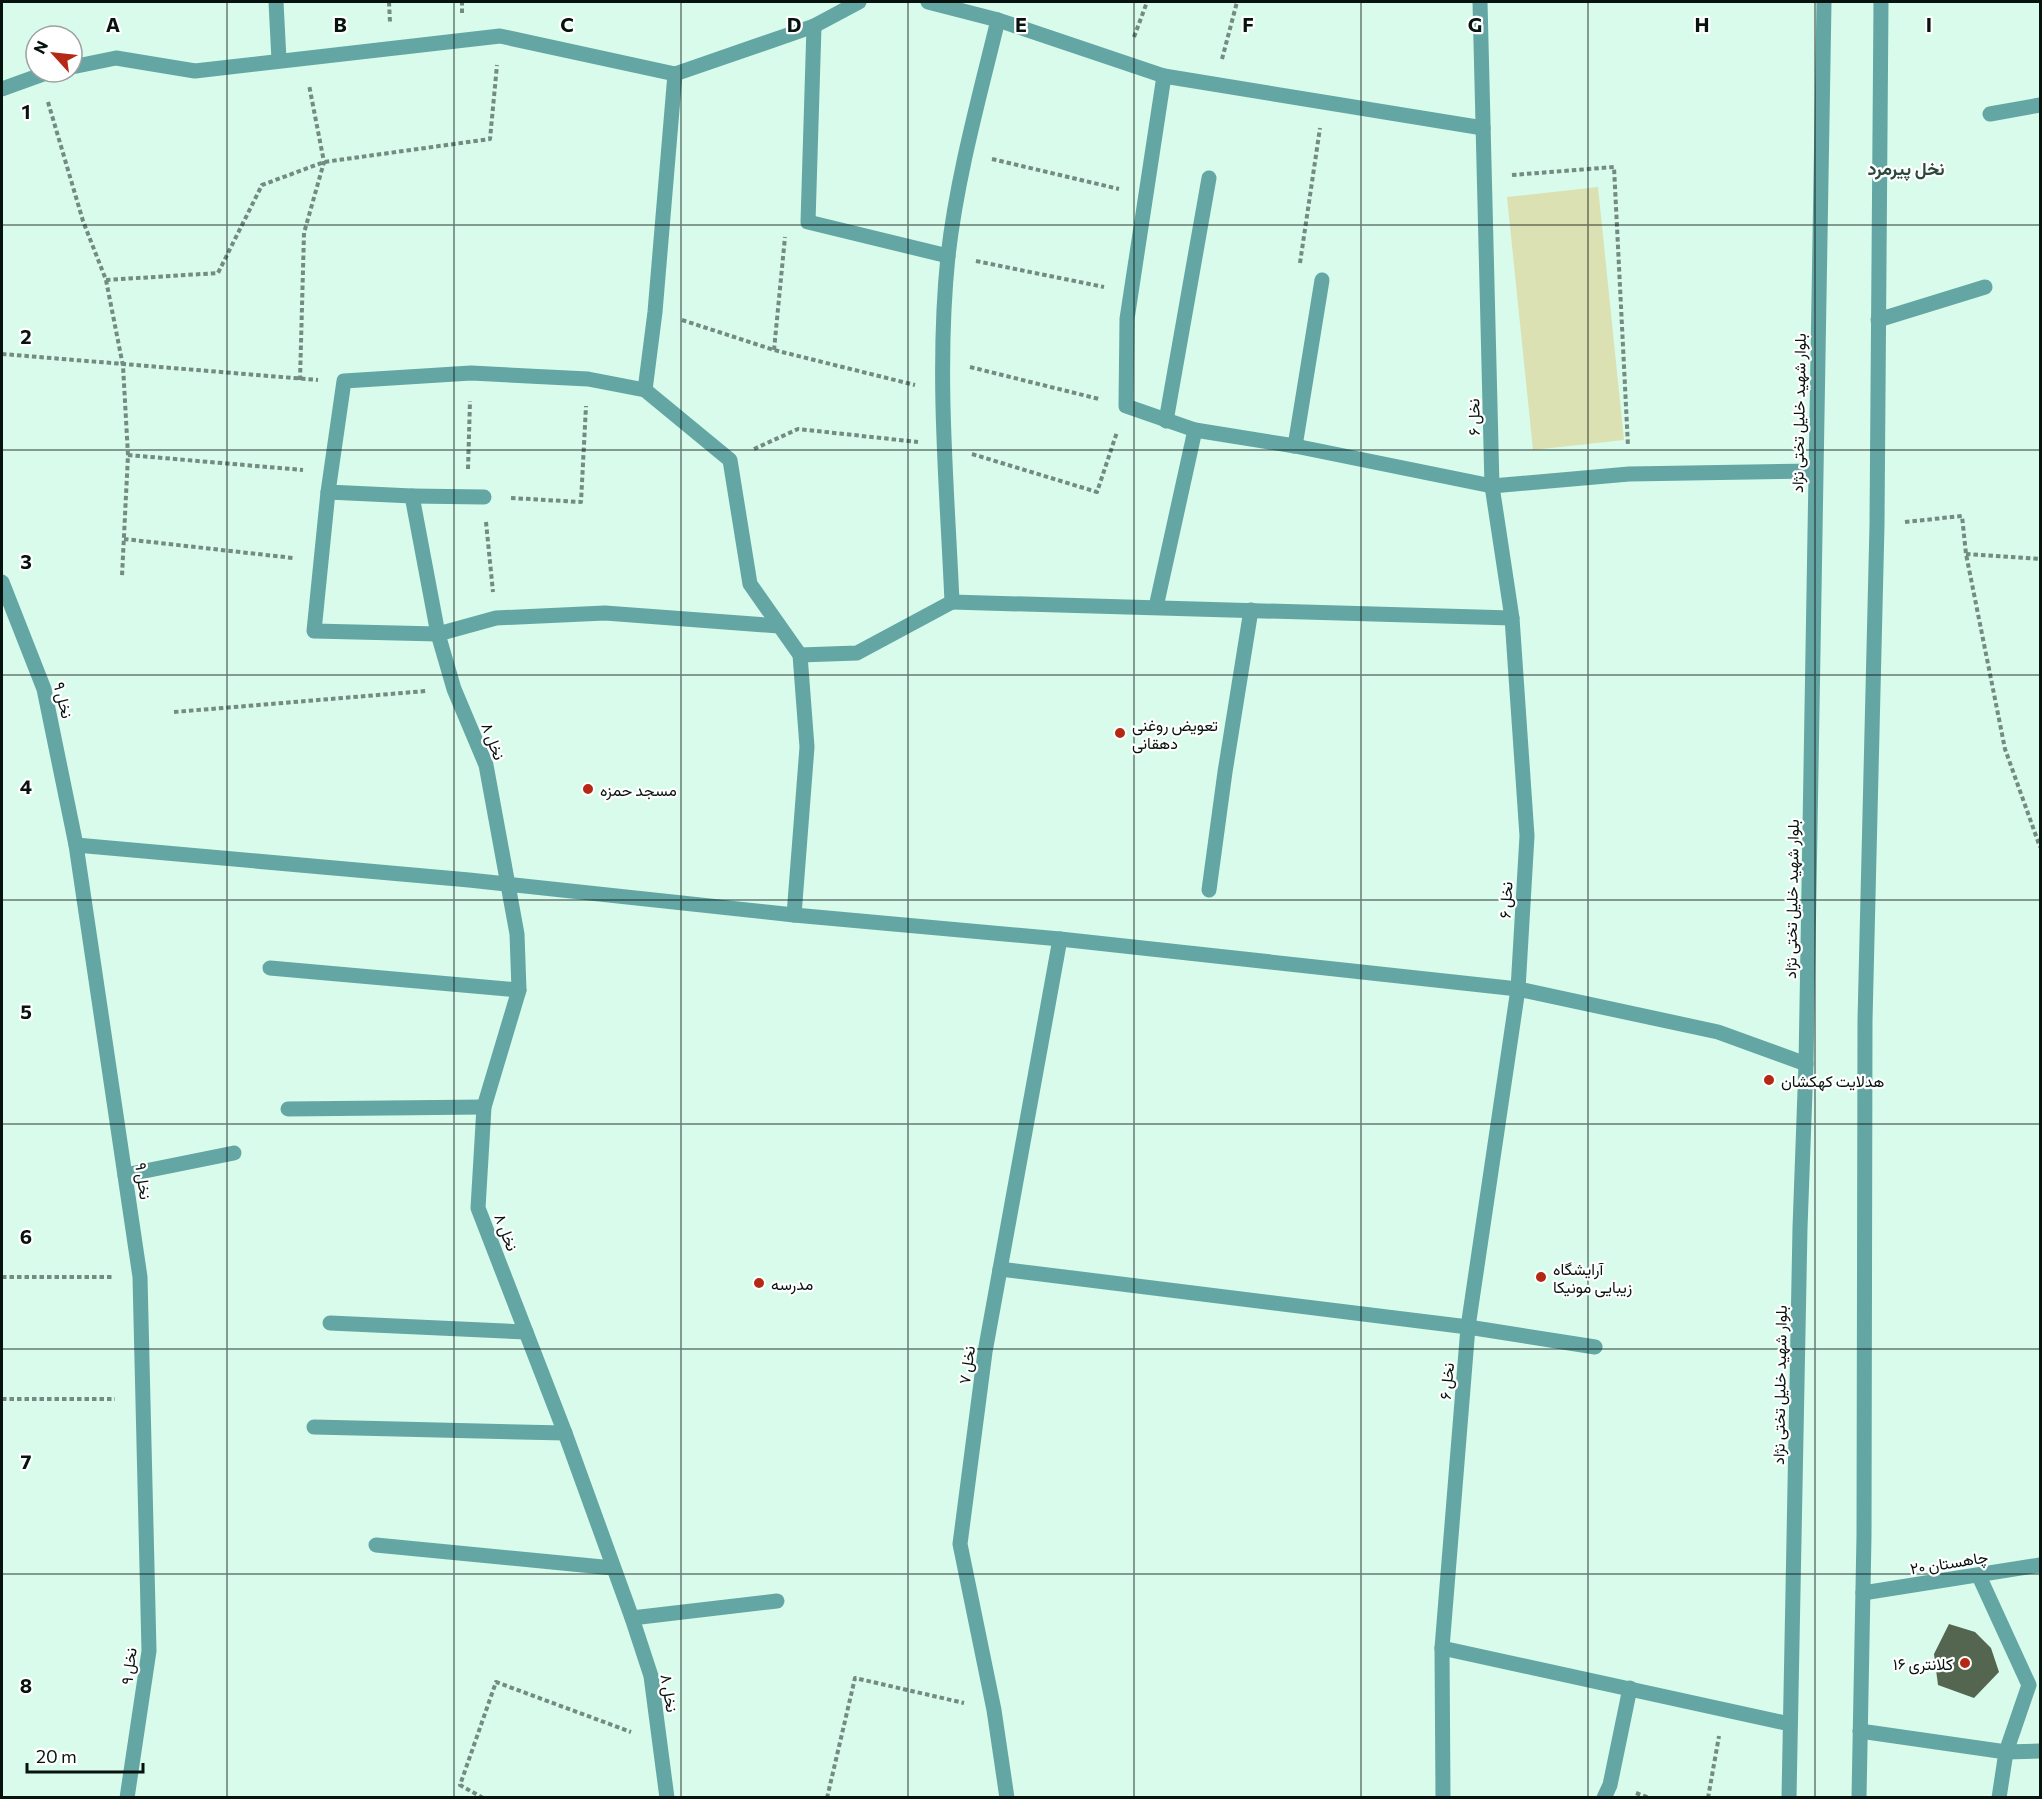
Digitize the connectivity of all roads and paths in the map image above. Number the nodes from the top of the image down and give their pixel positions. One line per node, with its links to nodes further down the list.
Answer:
1 (276, 2): 13 (street)
2 (859, 2): 10 (street)
3 (938, 2): 9 (street)
4 (1147, 2): 14 (path)
5 (1237, 2): 20 (path)
6 (1480, 2): 25 (street, نخل ۶)
7 (1824, 2): 56 (street, بلوار شهید خلیل تختی نژاد)
8 (1881, 2): 38 (street)
9 (998, 20): 14 (street); 26 (street)
10 (814, 26): 16 (street); 31 (street)
11 (500, 36): 12 (street); 16 (street); 27 (path)
12 (304, 57): 13 (street); 27 (path)
13 (279, 60): 15 (street)
14 (1125, 61): 17 (street)
15 (84, 65)
16 (675, 74): 37 (street)
17 (1164, 76): 20 (street); 30 (street)
18 (24, 81): 21 (street)
19 (47, 84): 33 (path)
20 (1215, 85): 22 (street)
21 (2, 89)
22 (1324, 104): 25 (street); 34 (path)
23 (2040, 105): 24 (street)
24 (1990, 114)
25 (1483, 128): 28 (street, نخل ۶)
26 (966, 153): 30 (path); 32 (street)
27 (324, 162): 33 (path); 45 (path)
28 (1484, 177): 58 (path); 59 (street, نخل ۶)
29 (1209, 178): 50 (street)
30 (1146, 195): 36 (street)
31 (808, 222): 32 (street); 39 (path)
32 (948, 256): 36 (path); 41 (street)
33 (106, 279): 42 (path)
34 (1322, 280): 53 (street)
35 (1985, 287): 38 (street)
36 (1131, 293): 49 (street)
37 (655, 312): 39 (path); 47 (street)
38 (1878, 320): 64 (street)
39 (774, 350): 48 (path)
40 (2, 354): 42 (path)
41 (943, 360): 48 (street); 49 (path)
42 (123, 366): 45 (path); 54 (path)
43 (471, 373): 44 (street); 46 (street); 62 (path)
44 (588, 379): 47 (street); 63 (path)
45 (300, 380): 46 (path)
46 (344, 381): 57 (street)
47 (645, 390): 55 (street)
48 (942, 392): 52 (street)
49 (1126, 406): 50 (street); 52 (path)
50 (1166, 421): 51 (street)
51 (1195, 430): 53 (street); 72 (street)
52 (942, 445): 55 (path); 71 (street)
53 (1295, 447): 59 (street)
54 (128, 455): 57 (path); 65 (path)
55 (730, 460): 76 (street)
56 (1815, 471): 58 (street); 90 (street, بلوار شهید خلیل تختی نژاد)
57 (331, 472): 60 (street)
58 (1629, 474): 59 (street)
59 (1492, 486): 75 (street, نخل ۶)
60 (328, 492): 61 (street); 68 (street)
61 (412, 496): 62 (street); 77 (street, نخل ۸)
62 (467, 496): 63 (street)
63 (484, 496): 74 (path)
64 (1877, 525): 66 (path); 110 (street)
65 (124, 539): 68 (path); 69 (path)
66 (1966, 554): 67 (path); 82 (path)
67 (2040, 559)
68 (319, 561): 77 (street)
69 (122, 576)
70 (2, 582): 81 (street, نخل ۹)
71 (952, 602): 72 (street); 78 (street)
72 (1156, 607): 73 (street)
73 (1251, 610): 75 (street); 84 (street)
74 (496, 618): 76 (street); 77 (street)
75 (1512, 618): 88 (street, نخل ۶)
76 (779, 626): 78 (street)
77 (438, 634): 79 (street, نخل ۸)
78 (800, 655): 85 (street)
79 (454, 689): 80 (path); 83 (street, نخل ۸)
80 (174, 712)
81 (76, 845): 83 (street); 94 (street, نخل ۹)
82 (2040, 847)
83 (509, 886): 85 (street); 89 (street, نخل ۸)
84 (1209, 890)
85 (794, 915): 86 (street)
86 (1060, 939): 88 (street); 95 (street, نخل ۷)
87 (270, 968): 89 (street)
88 (1518, 989): 90 (street); 99 (street, نخل ۶)
89 (519, 990): 91 (street, نخل ۸)
90 (1806, 1064): 117 (street, بلوار شهید خلیل تختی نژاد)
91 (484, 1107): 92 (street); 100 (street, نخل ۸)
92 (288, 1108)
93 (234, 1153): 94 (street)
94 (125, 1175): 97 (street, نخل ۹)
95 (1000, 1269): 99 (street); 116 (street, نخل ۷)
96 (2, 1277): 97 (path)
97 (140, 1277): 103 (street, نخل ۹)
98 (330, 1323): 100 (street)
99 (1468, 1327): 101 (street); 113 (street, نخل ۶)
100 (526, 1332): 105 (street, نخل ۸)
101 (1595, 1347)
102 (2, 1399): 103 (path)
103 (143, 1399): 122 (street, نخل ۹)
104 (314, 1427): 105 (street)
105 (565, 1433): 108 (street, نخل ۸)
106 (376, 1545): 108 (street)
107 (2040, 1565): 109 (street, چاهستان ۲۰)
108 (613, 1568): 112 (street, نخل ۸)
109 (1979, 1576): 110 (street, چاهستان ۲۰); 121 (street)
110 (1863, 1593): 118 (street)
111 (777, 1600): 112 (street)
112 (632, 1618): 119 (street, نخل ۸)
113 (1442, 1648): 114 (street); 127 (street, نخل ۶)
114 (1630, 1688): 115 (street); 128 (street)
115 (1724, 1708): 117 (street); 129 (path)
116 (994, 1710): 125 (path); 126 (street, نخل ۷)
117 (1790, 1724): 130 (street, بلوار شهید خلیل تختی نژاد)
118 (1860, 1731): 121 (street); 131 (street)
119 (659, 1743): 123 (path); 124 (street, نخل ۸)
120 (2040, 1751): 121 (street)
121 (2006, 1752): 132 (street)
122 (127, 1797)
123 (483, 1797)
124 (667, 1797)
125 (827, 1797)
126 (1007, 1797)
127 (1443, 1797)
128 (1604, 1797)
129 (1708, 1797)
130 (1789, 1797)
131 (1859, 1797)
132 (1999, 1797)

